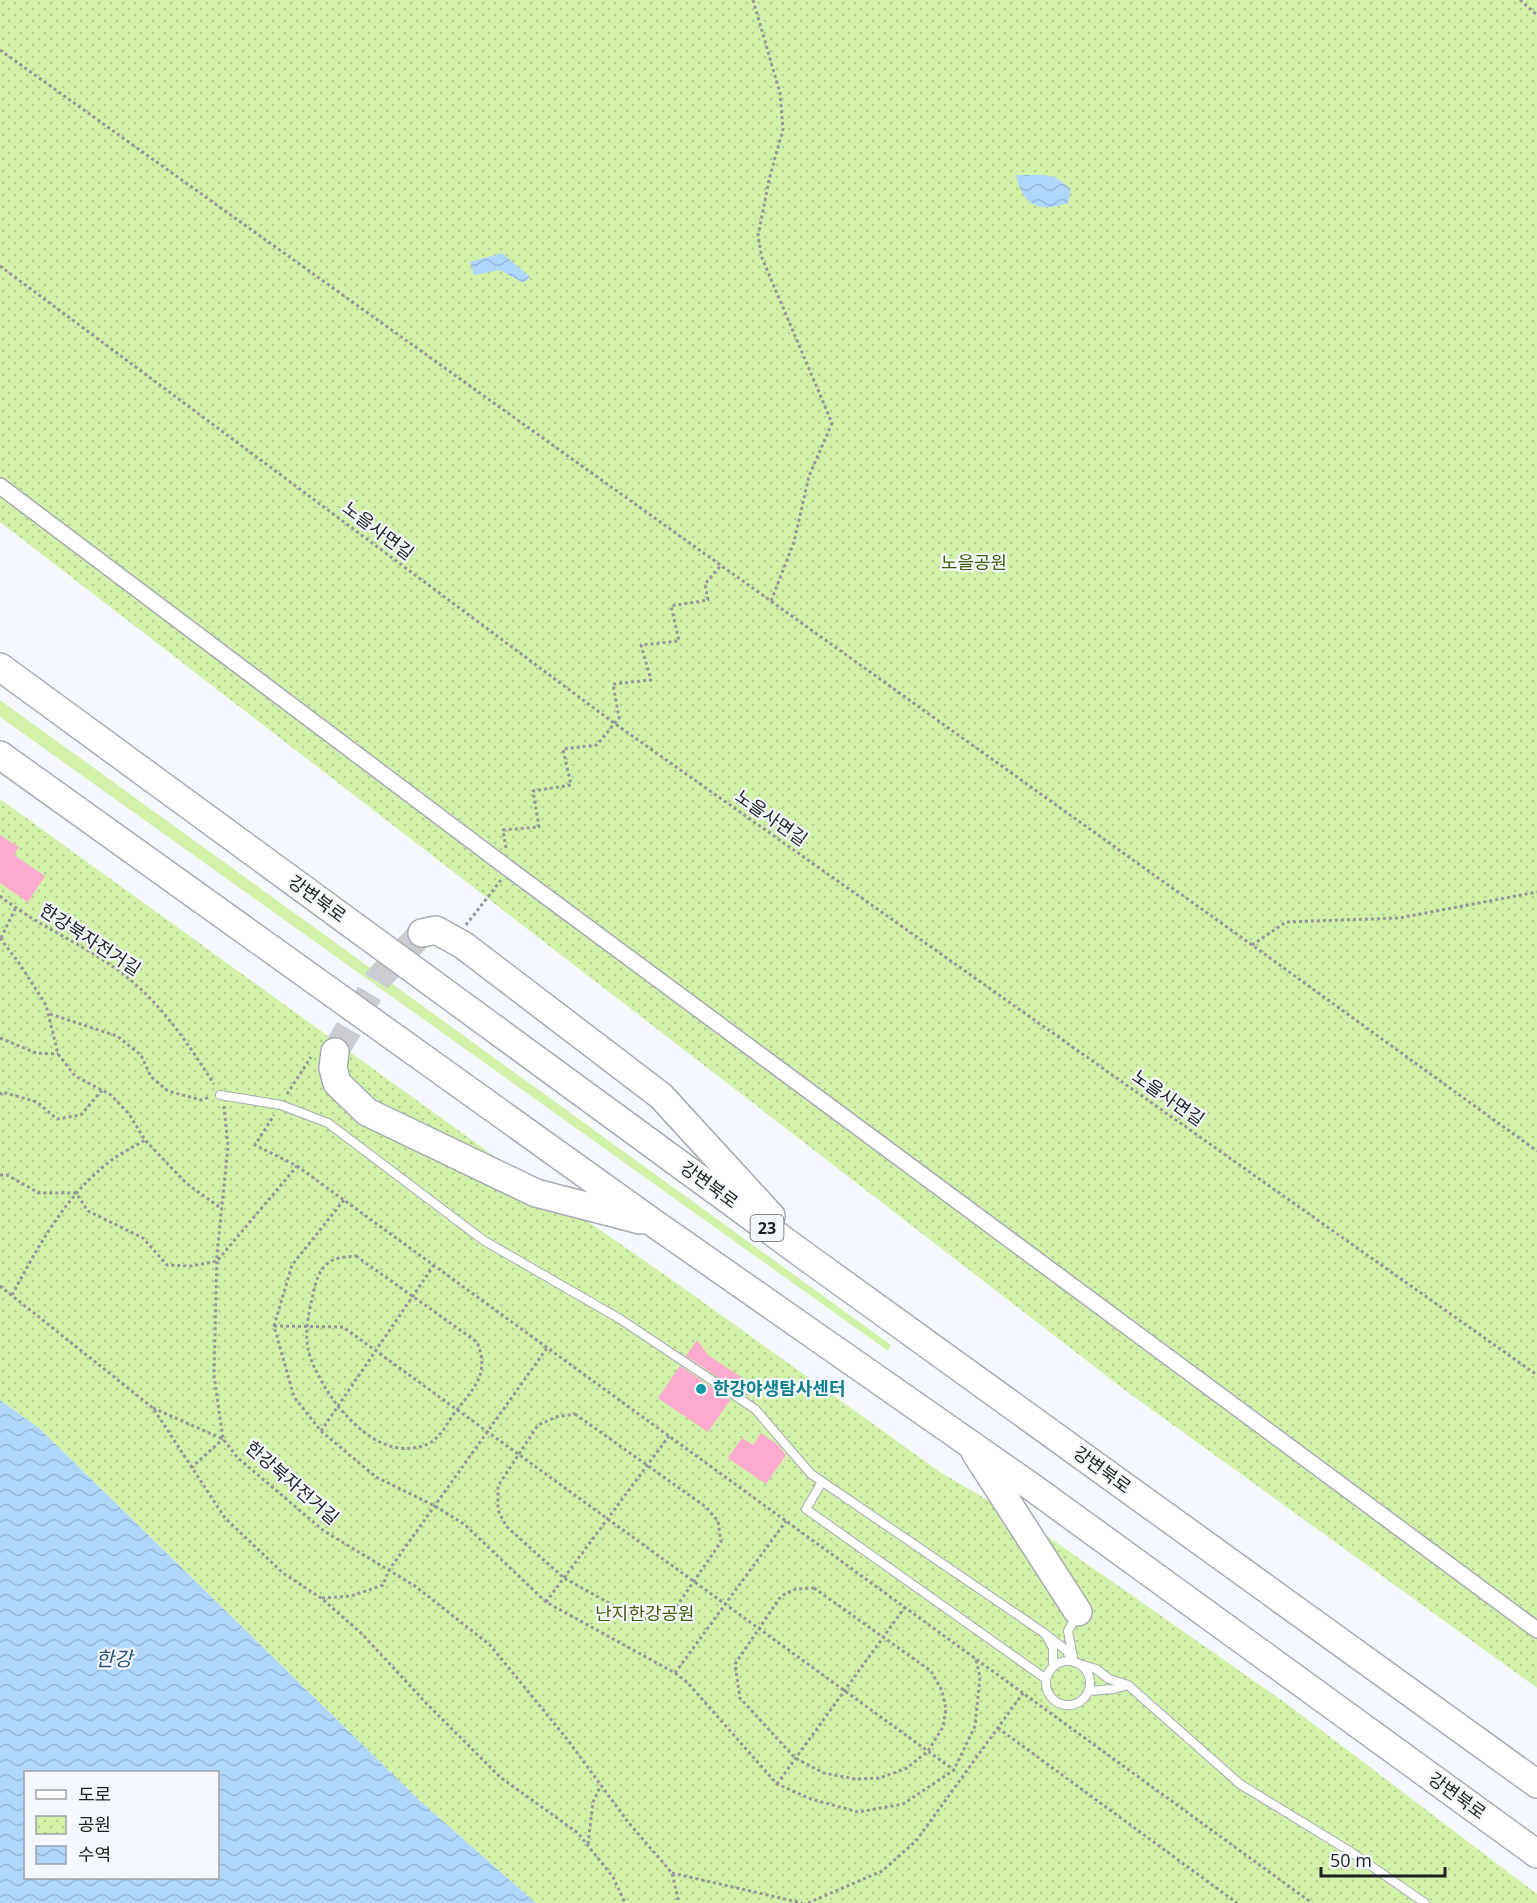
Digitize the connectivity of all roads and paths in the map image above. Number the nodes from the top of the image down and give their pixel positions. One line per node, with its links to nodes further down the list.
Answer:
1 (753, 0): 8 (path)
2 (1520, 0): 3 (path)
3 (1537, 15)
4 (0, 50): 7 (path)
5 (0, 266): 10 (path, 노을사면길)
6 (0, 486): 12 (street)
7 (721, 565): 8 (path); 10 (path)
8 (771, 601): 19 (path)
9 (0, 667): 37 (highway, 강변북로 / 23)
10 (614, 723): 12 (path); 46 (path, 노을사면길)
11 (0, 755): 35 (highway, 강변북로)
12 (509, 869): 16 (path); 71 (street)
13 (1537, 892): 19 (path)
14 (0, 896): 15 (path, 한강북자전거길)
15 (15, 909): 18 (path); 26 (path, 한강북자전거길)
16 (464, 928)
17 (422, 933): 37 (highway)
18 (0, 938): 20 (path)
19 (1252, 945): 29 (path)
20 (48, 1013): 23 (path); 26 (path)
21 (0, 1038): 23 (path)
22 (325, 1051): 27 (path); 35 (highway)
23 (58, 1054): 24 (path)
24 (102, 1090): 25 (path); 28 (path)
25 (0, 1095)
26 (220, 1095): 27 (lane); 34 (path, 한강북자전거길)
27 (281, 1105): 30 (path); 58 (lane)
28 (145, 1140): 32 (path); 34 (path)
29 (1537, 1151)
30 (297, 1166): 33 (path); 36 (path)
31 (0, 1175): 32 (path)
32 (76, 1193): 36 (path); 40 (path)
33 (344, 1200): 38 (path); 42 (path)
34 (222, 1209): 36 (path, 한강북자전거길)
35 (655, 1224): 54 (highway, 강변북로)
36 (218, 1261): 53 (path, 한강북자전거길)
37 (812, 1261): 88 (highway, 강변북로 / 23)
38 (434, 1265): 41 (path); 44 (path)
39 (0, 1286): 40 (path)
40 (12, 1295): 48 (path)
41 (413, 1297): 43 (path); 45 (path); 49 (path)
42 (274, 1326): 43 (path); 50 (path)
43 (306, 1327): 45 (path); 47 (path)
44 (547, 1348): 51 (path); 52 (path)
45 (376, 1351): 47 (path); 49 (path)
46 (1537, 1376)
47 (338, 1407): 49 (path); 50 (path)
48 (153, 1408): 53 (path); 57 (path)
49 (457, 1410): 51 (path)
50 (321, 1431): 59 (path)
51 (487, 1432): 55 (path); 59 (path)
52 (669, 1436): 56 (path); 61 (path)
53 (223, 1439): 57 (path); 62 (path, 한강북자전거길)
54 (968, 1441): 69 (highway); 91 (highway, 강변북로)
55 (519, 1455): 56 (path); 60 (path); 63 (path)
56 (647, 1465): 60 (path); 64 (path)
57 (191, 1468): 65 (path)
58 (822, 1482): 72 (lane); 78 (lane)
59 (435, 1506): 62 (path); 66 (path)
60 (608, 1519): 63 (path); 64 (path)
61 (786, 1521): 67 (path); 68 (path)
62 (389, 1570): 65 (path); 89 (path, 한강북자전거길)
63 (564, 1578): 64 (path); 66 (path)
64 (694, 1582): 67 (path)
65 (321, 1598): 90 (path)
66 (546, 1602): 77 (path)
67 (725, 1604): 70 (path); 77 (path)
68 (905, 1607): 73 (path); 74 (path)
69 (1078, 1612): 75 (lane)
70 (759, 1628): 73 (path); 80 (path); 85 (path)
71 (1537, 1629)
72 (1044, 1633): 75 (lane); 76 (lane)
73 (883, 1637): 80 (path); 84 (path)
74 (975, 1658): 82 (path); 86 (path)
75 (1074, 1662): 76 (lane); 79 (lane); 81 (lane)
76 (1053, 1667): 78 (lane)
77 (675, 1673): 87 (path)
78 (1046, 1679): 81 (lane)
79 (1128, 1685): 81 (lane); 99 (lane)
80 (845, 1691): 84 (path); 85 (path)
81 (1089, 1691)
82 (1023, 1693): 83 (path); 98 (path)
83 (998, 1728): 96 (path); 97 (path)
84 (927, 1751): 85 (path); 86 (path)
85 (795, 1758): 87 (path)
86 (954, 1770): 87 (path)
87 (777, 1784)
88 (1537, 1784)
89 (601, 1785): 90 (path); 92 (path, 한강북자전거길)
90 (588, 1845): 93 (path)
91 (1537, 1854)
92 (672, 1874): 94 (path); 95 (path)
93 (625, 1903)
94 (680, 1903)
95 (802, 1903)
96 (808, 1903)
97 (1237, 1903)
98 (1312, 1903)
99 (1425, 1903)

